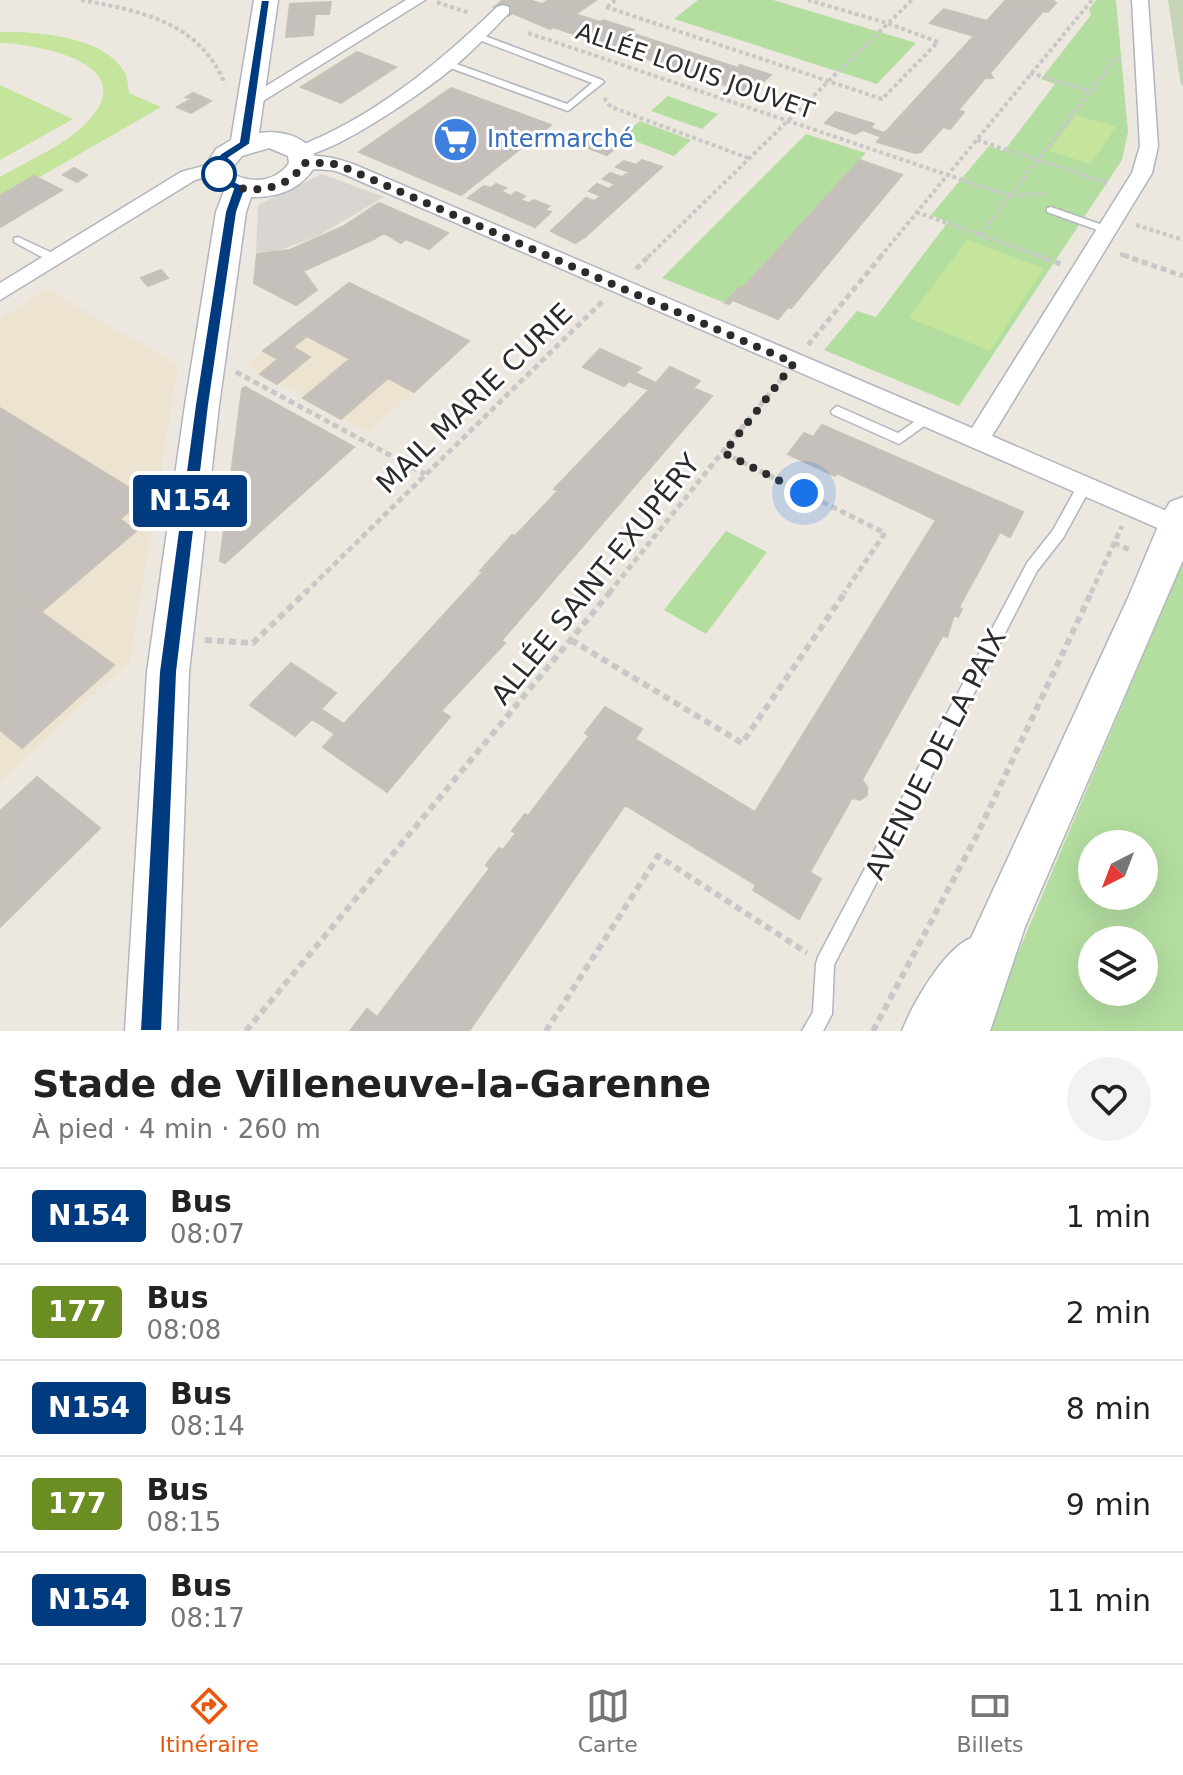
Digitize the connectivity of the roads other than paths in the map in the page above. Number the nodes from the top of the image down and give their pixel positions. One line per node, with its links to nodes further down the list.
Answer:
1 (266, 0): 7 (main road)
2 (417, 0): 7 (street)
3 (1140, 0): 12 (street)
4 (497, 15): 5 (street)
5 (477, 36): 6 (street); 6 (lane)
6 (448, 64): 9 (street)
7 (249, 104): 8 (main road)
8 (244, 144): 9 (main road); 10 (main road)
9 (302, 158): 10 (main road); 17 (street)
10 (229, 178): 14 (street); 22 (main road)
11 (1051, 210): 12 (lane)
12 (1107, 230): 18 (street)
13 (18, 240): 14 (lane)
14 (55, 259): 15 (street)
15 (0, 293)
16 (837, 411): 17 (lane)
17 (928, 419): 18 (street)
18 (977, 440): 19 (street)
19 (1084, 487): 20 (street); 23 (lane, AVENUE DE LA PAIX)
20 (1180, 519): 21 (main road)
21 (1001, 923): 24 (main road); 25 (main road)
22 (151, 1031)
23 (812, 1031)
24 (928, 1031)
25 (964, 1031)

